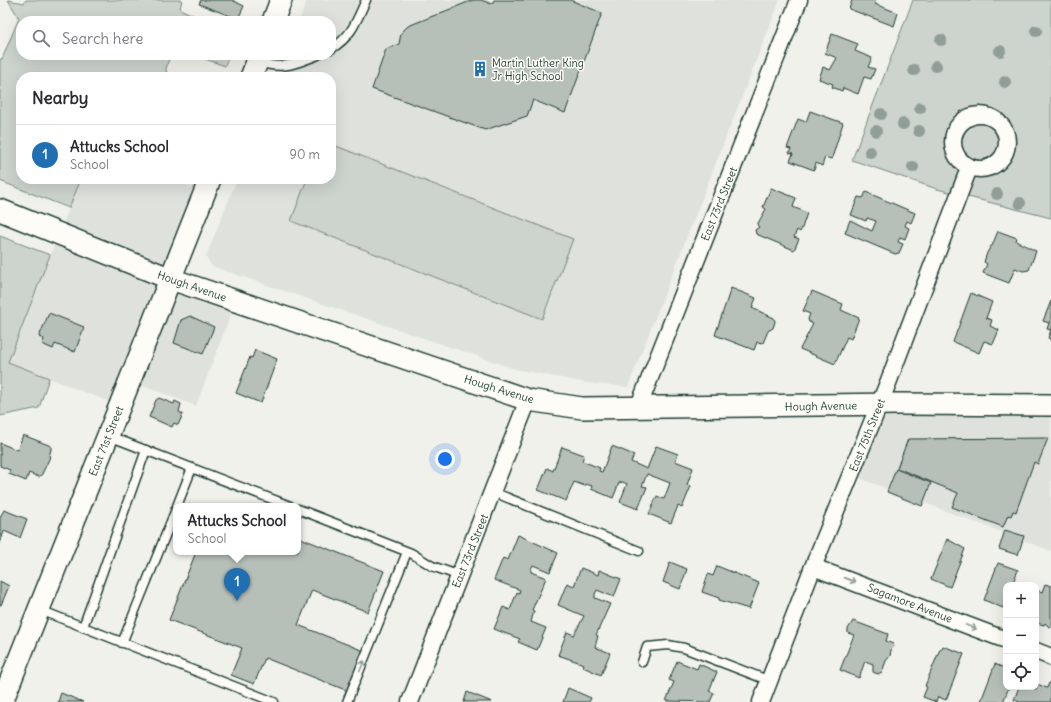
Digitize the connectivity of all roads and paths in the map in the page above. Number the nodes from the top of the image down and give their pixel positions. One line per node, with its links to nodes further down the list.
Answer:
1 (281, 0): 4 (street)
2 (366, 0): 5 (lane)
3 (800, 0): 15 (street, East 73rd Street)
4 (275, 16)
5 (336, 46)
6 (305, 60): 7 (lane)
7 (256, 65)
8 (969, 168): 13 (street, East 75th Street)
9 (208, 184): 11 (street, East 71st Street)
10 (0, 210): 11 (street, Hough Avenue)
11 (171, 279): 12 (street, Hough Avenue); 16 (street, East 71st Street)
12 (528, 400): 15 (street, Hough Avenue); 19 (street, East 73rd Street)
13 (879, 405): 14 (street, Hough Avenue); 15 (street, Hough Avenue); 26 (street, East 75th Street)
14 (1051, 405)
15 (638, 408)
16 (108, 435): 17 (lane); 28 (street, East 71st Street)
17 (146, 450): 18 (lane); 29 (lane)
18 (192, 468): 20 (lane); 21 (lane)
19 (493, 492): 24 (lane); 27 (street, East 73rd Street)
20 (178, 503)
21 (282, 503)
22 (301, 510): 25 (lane)
23 (173, 516): 31 (lane)
24 (639, 551)
25 (407, 552): 27 (lane); 38 (lane, one-way to 25)
26 (814, 566): 30 (street, Sagamore Avenue, one-way to 30); 35 (street, East 75th Street)
27 (460, 576): 39 (street, East 73rd Street)
28 (39, 610): 29 (lane); 36 (street, East 71st Street)
29 (83, 627): 31 (lane)
30 (1003, 639)
31 (122, 643): 37 (lane)
32 (1039, 652): 33 (street)
33 (1051, 657)
34 (642, 662): 35 (lane)
35 (770, 681): 40 (street, East 75th Street)
36 (2, 702)
37 (274, 702)
38 (347, 702)
39 (410, 702)
40 (761, 702)

